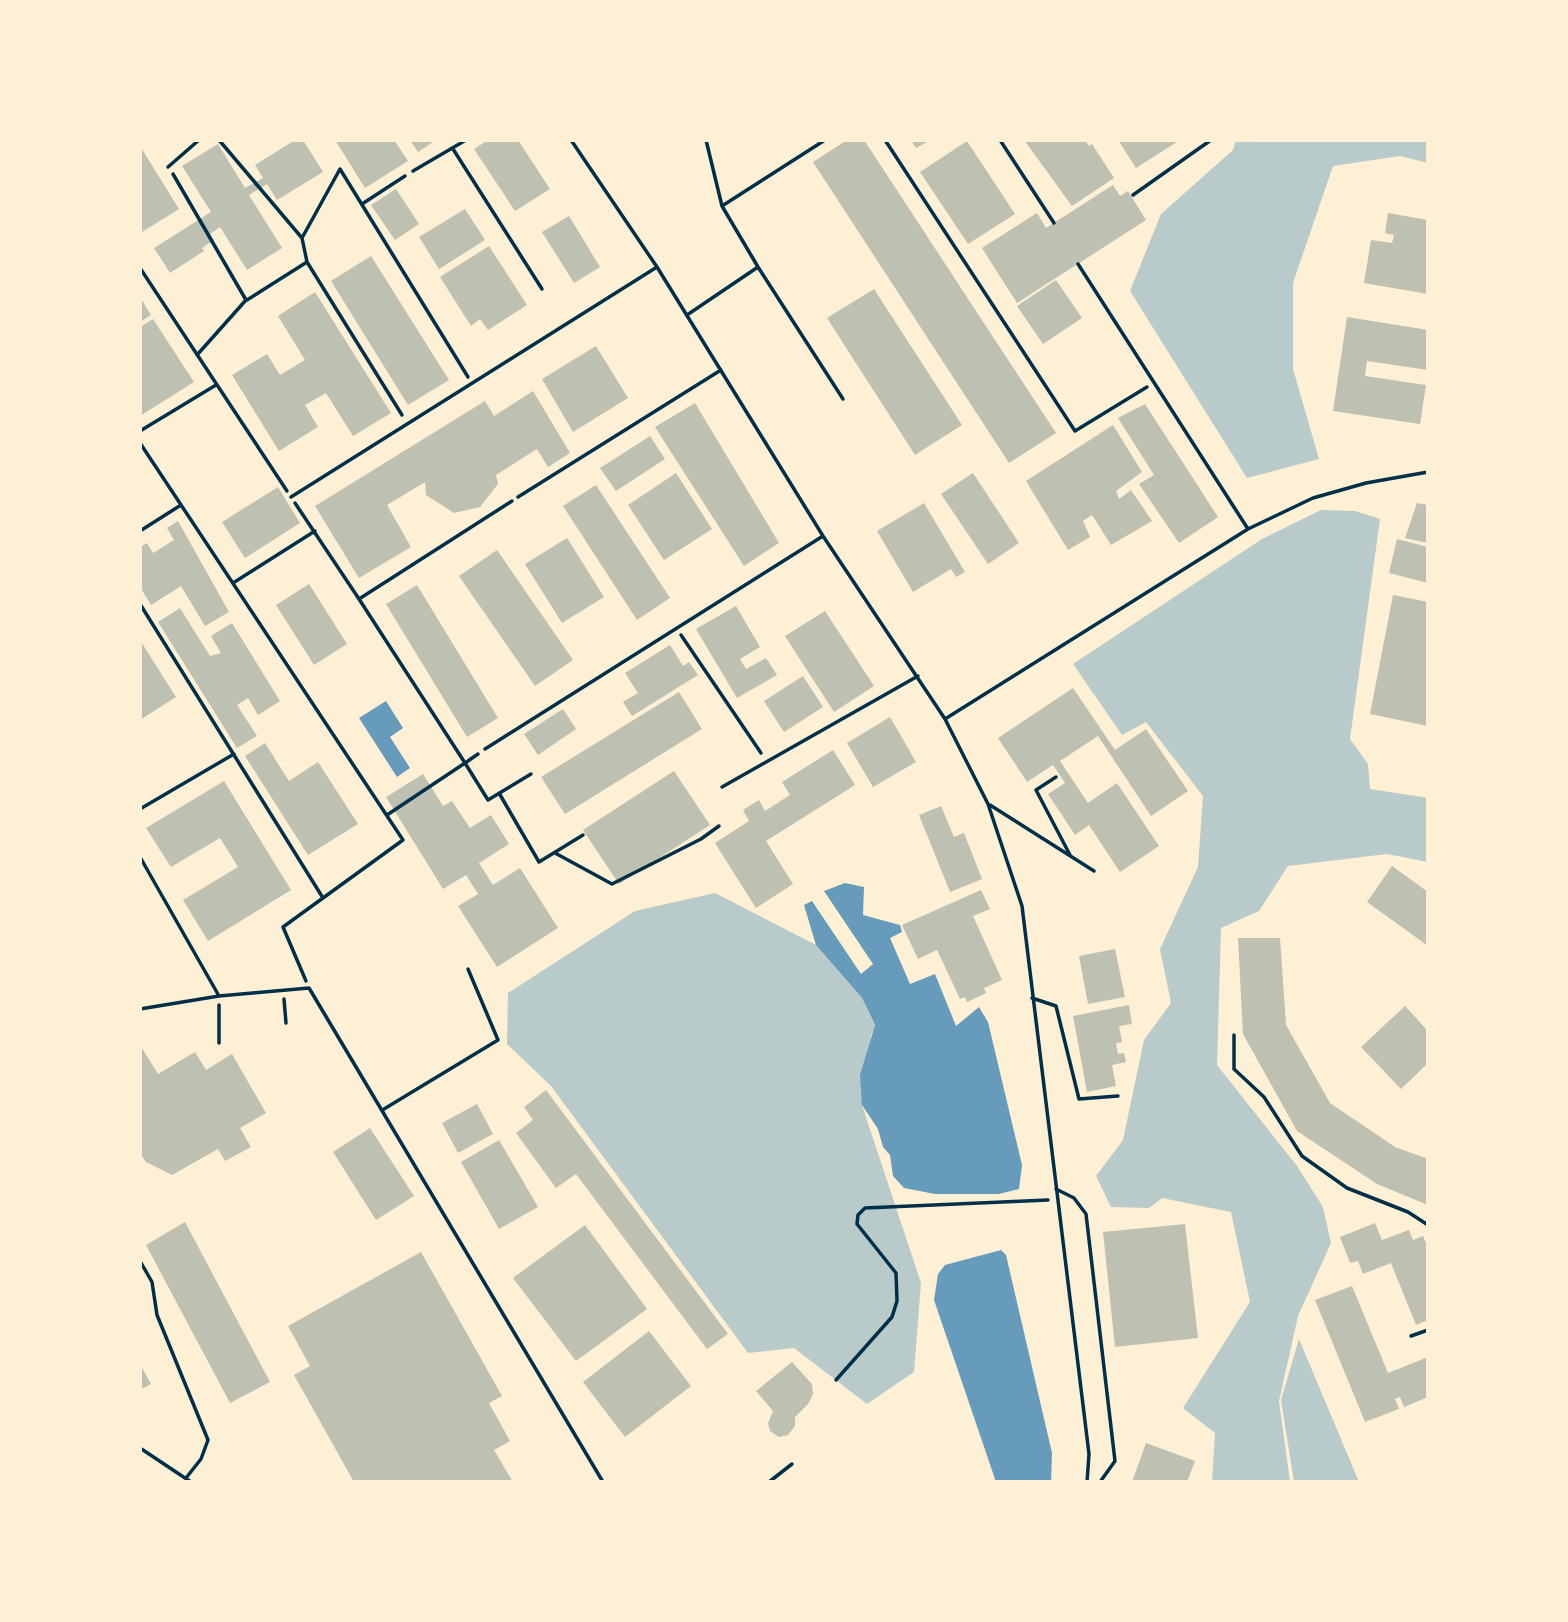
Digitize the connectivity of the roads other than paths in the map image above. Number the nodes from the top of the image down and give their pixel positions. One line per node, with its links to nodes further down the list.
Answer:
1 (199, 140): 8 (lane)
2 (466, 140): 7 (lane)
3 (571, 140): 13 (lane)
4 (706, 140): 10 (lane)
5 (825, 140): 10 (lane)
6 (1000, 140): 11 (lane)
7 (453, 149): 9 (lane); 15 (lane)
8 (168, 167)
9 (413, 171)
10 (722, 206): 14 (lane)
11 (1054, 223)
12 (1078, 264): 22 (lane)
13 (657, 267): 16 (lane); 20 (lane)
14 (758, 267): 16 (lane); 18 (lane)
15 (542, 289)
16 (687, 315): 17 (lane)
17 (721, 370): 21 (lane); 23 (lane)
18 (843, 399)
19 (1428, 472): 22 (lane)
20 (291, 497)
21 (518, 497)
22 (1248, 529): 25 (lane)
23 (823, 536): 24 (lane); 26 (lane)
24 (918, 676): 25 (lane); 28 (lane)
25 (946, 719): 29 (lane)
26 (485, 749)
27 (1056, 776): 30 (lane)
28 (722, 787)
29 (988, 804): 30 (lane); 35 (lane)
30 (1071, 856): 32 (lane)
31 (140, 857): 34 (lane)
32 (1094, 871)
33 (468, 969): 39 (lane)
34 (219, 996): 36 (lane); 39 (lane)
35 (1032, 998): 38 (lane); 40 (lane)
36 (140, 1009)
37 (1234, 1035): 41 (lane)
38 (1118, 1096)
39 (384, 1109): 49 (lane)
40 (1056, 1189): 51 (lane); 52 (lane)
41 (1428, 1225)
42 (140, 1261): 47 (lane)
43 (1428, 1330): 44 (lane)
44 (1411, 1336)
45 (140, 1448): 47 (lane)
46 (793, 1464): 50 (lane)
47 (186, 1478): 48 (lane)
48 (191, 1482)
49 (603, 1482)
50 (769, 1482)
51 (1087, 1482)
52 (1100, 1482)

